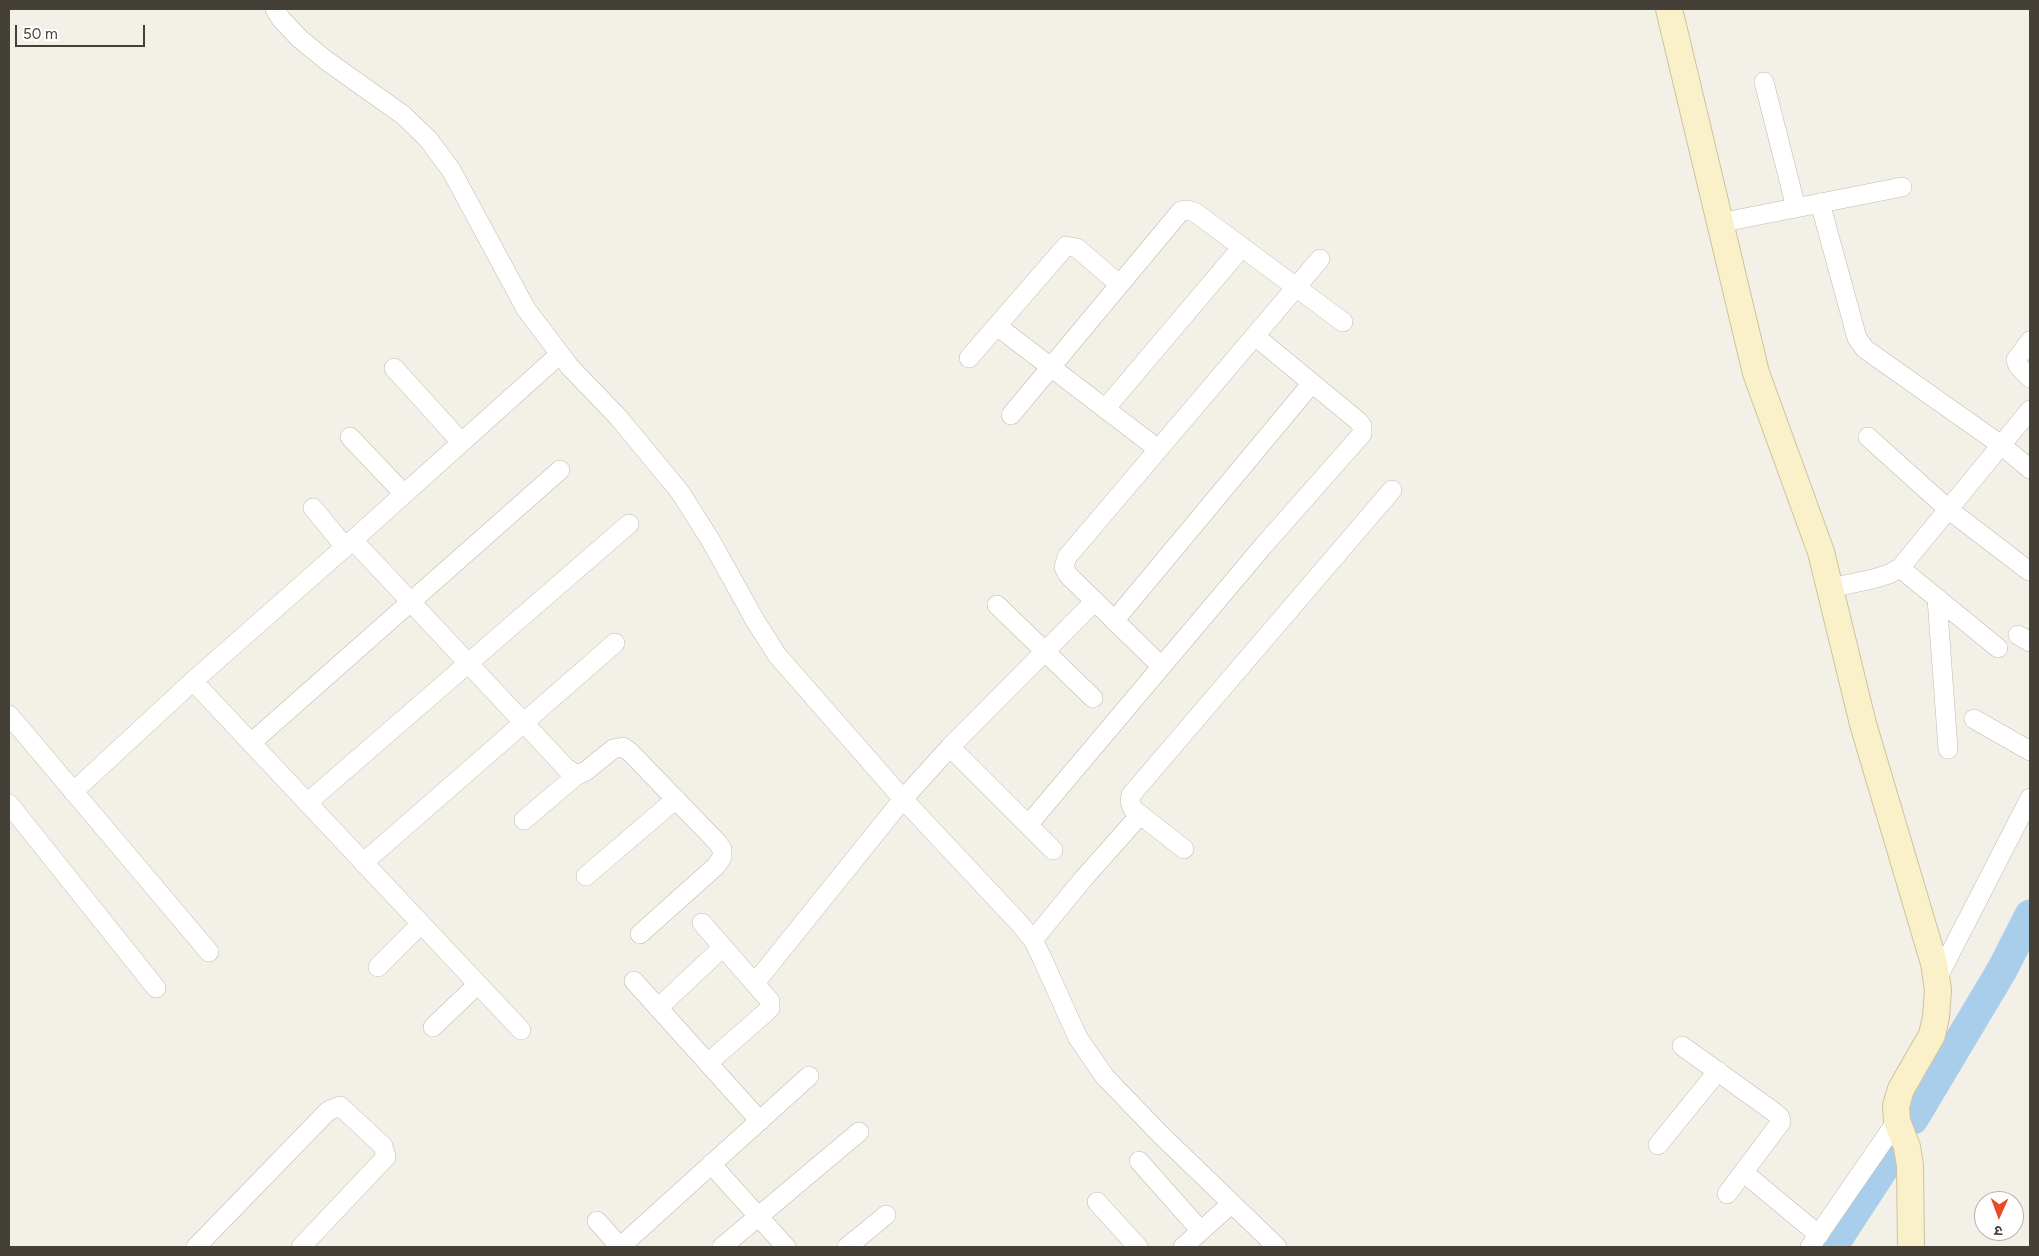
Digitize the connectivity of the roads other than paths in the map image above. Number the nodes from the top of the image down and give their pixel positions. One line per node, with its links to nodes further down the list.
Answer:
1 (275, 9): 16 (street)
2 (1669, 9): 7 (street)
3 (1764, 82): 6 (street)
4 (1902, 187): 5 (street)
5 (1820, 203): 6 (street); 28 (street)
6 (1796, 208): 7 (street)
7 (1720, 223): 40 (street)
8 (1242, 247): 10 (street); 11 (street); 22 (street)
9 (1320, 259): 11 (street)
10 (1119, 284): 13 (street); 18 (street)
11 (1296, 288): 12 (street); 14 (street)
12 (1343, 322)
13 (997, 326): 17 (street); 18 (street)
14 (1255, 336): 21 (street); 29 (street)
15 (2030, 341): 20 (street)
16 (560, 354): 27 (street); 62 (street)
17 (969, 358)
18 (1050, 367): 22 (street); 24 (street)
19 (394, 368): 27 (street)
20 (2030, 378)
21 (1312, 383): 45 (street); 50 (street)
22 (1105, 410): 29 (street)
23 (2030, 410): 28 (street)
24 (1011, 415)
25 (350, 437): 33 (street)
26 (1868, 437): 35 (street)
27 (462, 442): 33 (street)
28 (2001, 444): 30 (street); 35 (street)
29 (1158, 449): 43 (street)
30 (2030, 469)
31 (560, 470): 42 (street)
32 (1392, 490): 67 (street)
33 (404, 494): 37 (street)
34 (313, 508): 37 (street)
35 (1948, 508): 38 (street); 39 (street)
36 (629, 524): 49 (street)
37 (349, 543): 42 (street); 51 (street)
38 (1900, 568): 40 (street); 41 (street)
39 (2029, 571)
40 (1830, 588): 81 (street)
41 (1937, 598): 47 (street); 58 (street)
42 (412, 601): 49 (street); 56 (street)
43 (1094, 602): 45 (street); 48 (street)
44 (997, 605): 48 (street)
45 (1114, 621): 50 (street)
46 (615, 643): 55 (street)
47 (1998, 648)
48 (1045, 652): 52 (street); 57 (street)
49 (467, 664): 55 (street); 65 (street)
50 (1161, 666): 69 (street)
51 (193, 681): 56 (street); 61 (street)
52 (1093, 698)
53 (9, 716): 61 (street)
54 (1974, 719): 59 (street)
55 (523, 723): 60 (street); 72 (street)
56 (251, 743): 65 (street)
57 (950, 747): 62 (street); 69 (street)
58 (1948, 749)
59 (2030, 751)
60 (577, 775): 64 (street); 68 (street)
61 (73, 792): 79 (street)
62 (903, 798): 77 (street); 83 (street)
63 (2030, 798): 81 (street)
64 (676, 799): 73 (street); 76 (street)
65 (307, 803): 72 (street)
66 (9, 804): 85 (street)
67 (1140, 815): 70 (street); 77 (street)
68 (524, 820)
69 (1028, 825): 71 (street)
70 (1184, 848)
71 (1052, 850)
72 (364, 863): 75 (street)
73 (586, 876)
74 (702, 923): 78 (street)
75 (422, 924): 80 (street); 84 (street)
76 (640, 934)
77 (1032, 940): 102 (street)
78 (723, 947): 83 (street); 86 (street)
79 (208, 952)
80 (378, 967)
81 (1936, 979): 94 (street)
82 (634, 981): 86 (street)
83 (755, 983): 90 (street)
84 (478, 984): 87 (street); 88 (street)
85 (156, 988)
86 (658, 1008): 90 (street)
87 (433, 1027)
88 (520, 1030)
89 (1682, 1046): 91 (street)
90 (708, 1063): 93 (street)
91 (1718, 1072): 96 (street); 99 (street)
92 (810, 1076): 93 (street)
93 (760, 1121): 98 (street)
94 (1897, 1121): 107 (street); 117 (street)
95 (859, 1132): 104 (street)
96 (1658, 1145)
97 (1139, 1161): 106 (street)
98 (712, 1164): 104 (street); 108 (street)
99 (1743, 1172): 100 (street); 107 (street)
100 (1727, 1194)
101 (1097, 1202): 114 (street)
102 (1231, 1204): 106 (street); 116 (street)
103 (886, 1215): 113 (street)
104 (757, 1216): 111 (street); 112 (street)
105 (597, 1221): 108 (street)
106 (1201, 1231): 115 (street)
107 (1814, 1241)
108 (616, 1246)
109 (196, 1247): 110 (street)
110 (301, 1247)
111 (722, 1247)
112 (786, 1247)
113 (847, 1247)
114 (1138, 1247)
115 (1183, 1247)
116 (1277, 1247)
117 (1911, 1247)

